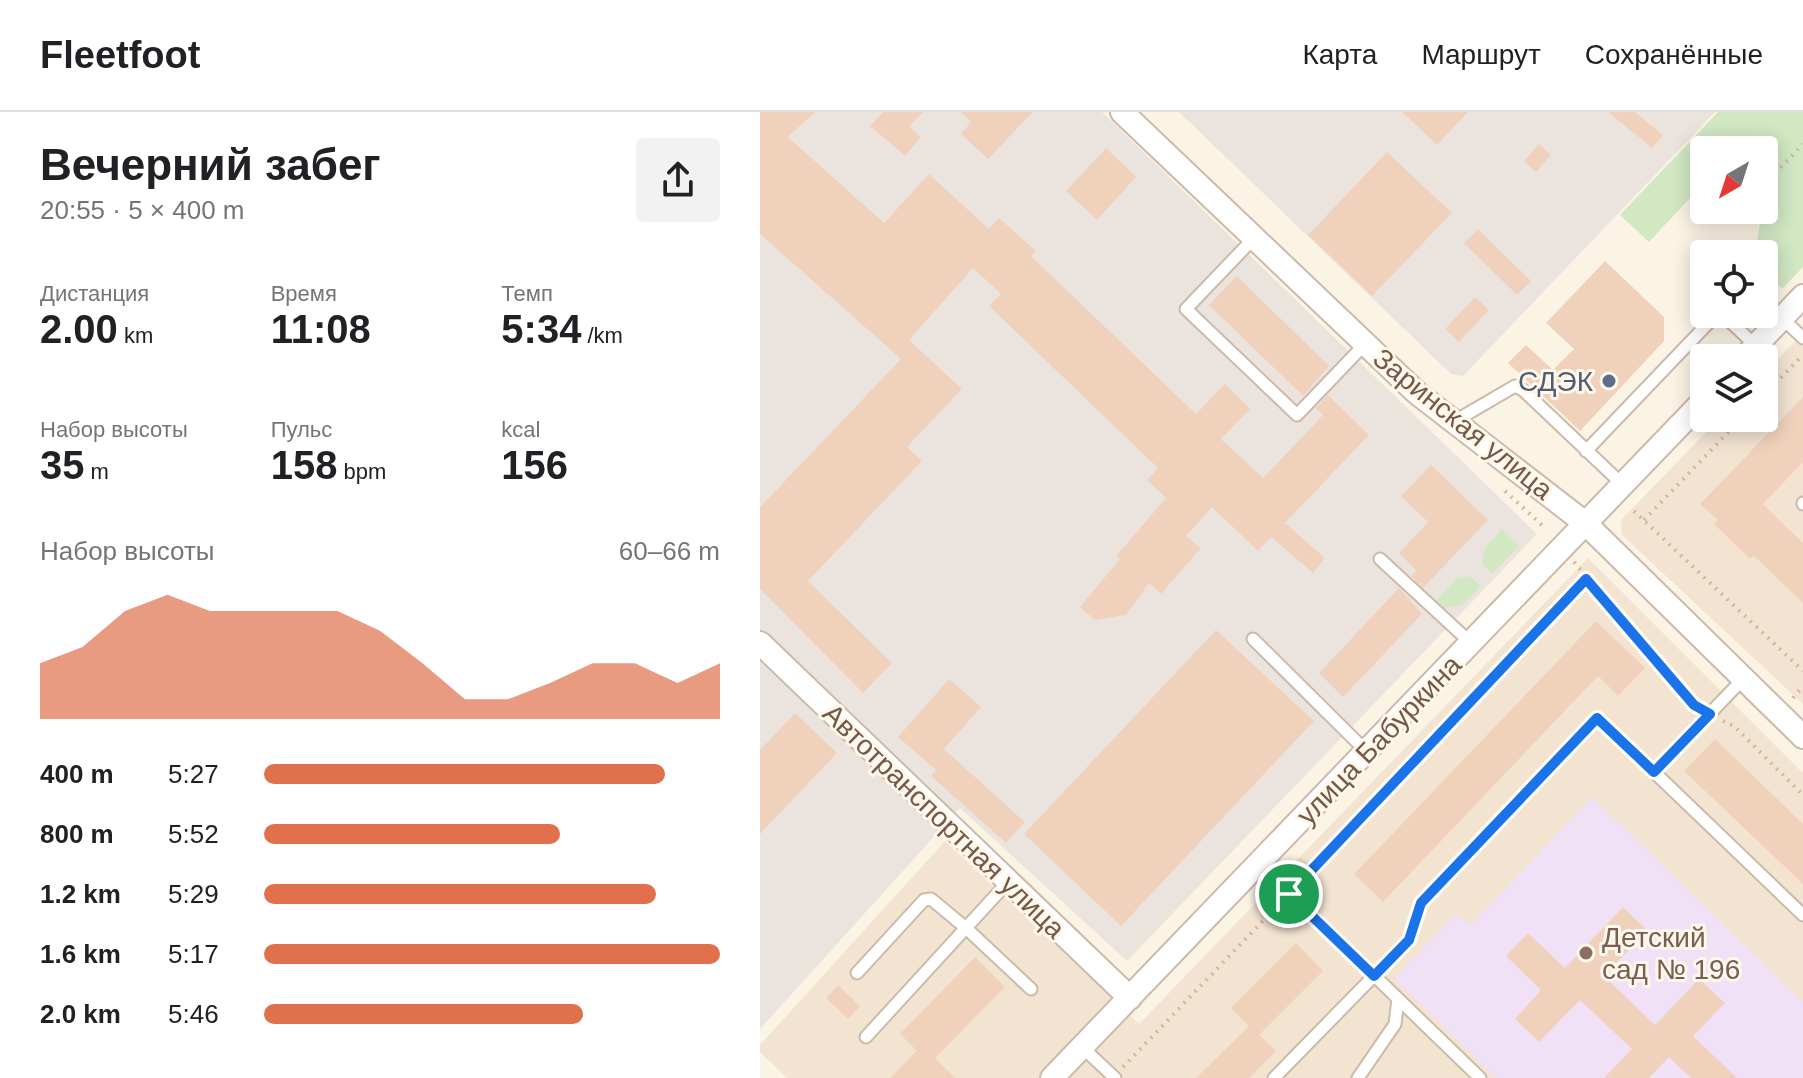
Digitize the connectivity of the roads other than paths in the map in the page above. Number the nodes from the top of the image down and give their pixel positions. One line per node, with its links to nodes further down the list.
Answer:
1 (1122, 112): 2 (street, Заринская улица)
2 (1254, 238): 9 (street, Заринская улица); 9 (lane)
3 (1803, 296): 5 (street)
4 (1778, 314): 5 (lane)
5 (1782, 318): 8 (lane); 11 (street)
6 (1706, 328): 14 (lane)
7 (1731, 328): 10 (lane)
8 (1803, 338)
9 (1365, 344): 13 (street, Заринская улица)
10 (1744, 344)
11 (1758, 344)
12 (1690, 415): 15 (street, улица Бабуркина)
13 (1455, 421): 14 (lane); 16 (street, Заринская улица)
14 (1586, 451): 15 (lane)
15 (1623, 485): 16 (street, улица Бабуркина)
16 (1585, 523): 20 (street, улица Бабуркина); 21 (street, Заринская улица)
17 (1380, 559): 20 (lane)
18 (1253, 639): 23 (lane)
19 (760, 643): 26 (street, Автотранспортная улица)
20 (1471, 643): 23 (street, улица Бабуркина)
21 (1742, 680): 22 (street, Заринская улица); 24 (lane)
22 (1802, 735)
23 (1367, 752): 25 (street, улица Бабуркина)
24 (1654, 772): 27 (lane); 28 (lane)
25 (1260, 865): 32 (lane); 34 (street, улица Бабуркина)
26 (1007, 883): 29 (lane); 34 (street, Автотранспортная улица)
27 (1421, 903)
28 (1803, 915)
29 (966, 928): 31 (lane); 33 (lane); 36 (lane)
30 (1409, 940): 32 (lane)
31 (857, 973)
32 (1374, 976): 35 (lane); 40 (lane)
33 (1031, 989)
34 (1130, 998): 37 (street, улица Бабуркина)
35 (1398, 999): 41 (lane); 42 (lane)
36 (866, 1037)
37 (1082, 1047): 38 (lane); 39 (street, улица Бабуркина)
38 (1114, 1077)
39 (1052, 1078)
40 (1274, 1078)
41 (1358, 1078)
42 (1480, 1078)

